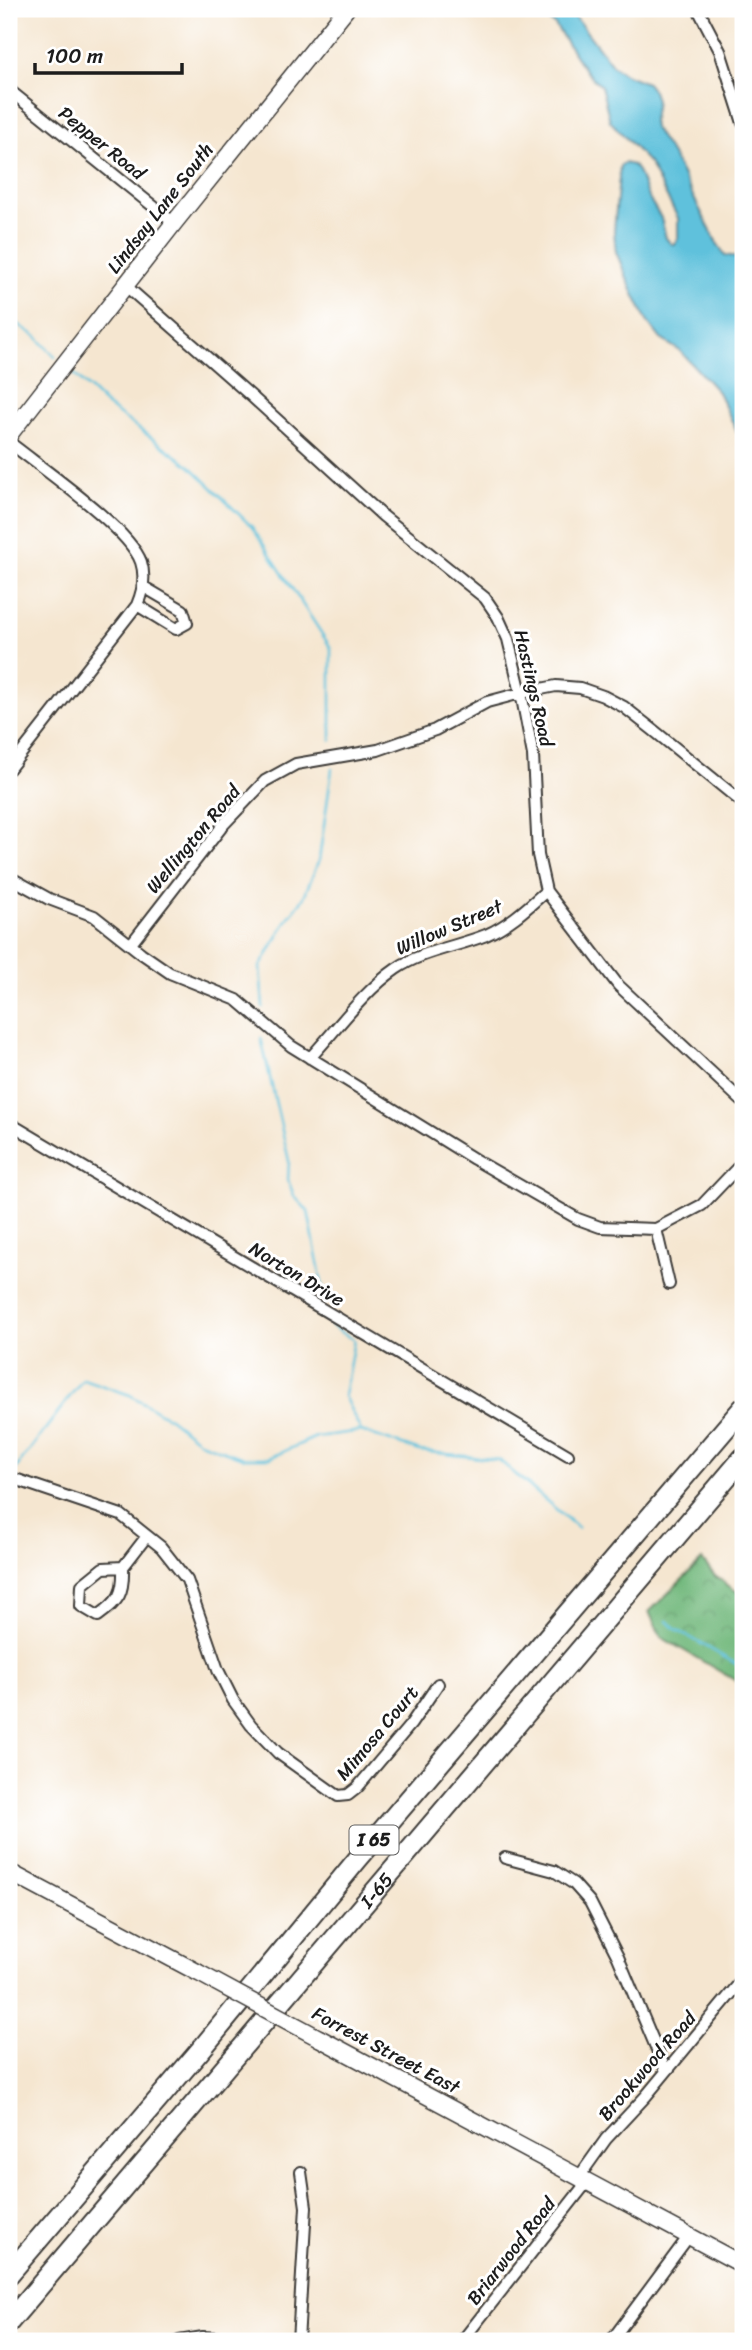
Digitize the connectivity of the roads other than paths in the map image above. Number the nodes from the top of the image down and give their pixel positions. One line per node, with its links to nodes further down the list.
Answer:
1 (346, 9): 5 (street, Lindsay Lane South)
2 (698, 9): 4 (street)
3 (9, 90): 5 (street, Pepper Road)
4 (743, 123)
5 (173, 223): 6 (street, Lindsay Lane South)
6 (127, 286): 7 (street, Lindsay Lane South); 11 (street, Hastings Road)
7 (9, 435)
8 (9, 442): 9 (street)
9 (144, 587): 10 (street); 10 (street)
10 (137, 605): 12 (street)
11 (521, 693): 13 (street, Wellington Road); 15 (street, Hastings Road); 16 (street, Wellington Road)
12 (9, 768)
13 (743, 803)
14 (9, 877): 16 (street)
15 (546, 891): 17 (street, Willow Street); 18 (street, Hastings Road)
16 (131, 944): 17 (street)
17 (310, 1058): 21 (street)
18 (743, 1102)
19 (9, 1123): 24 (street, Norton Drive)
20 (743, 1162): 21 (street)
21 (656, 1229): 22 (street)
22 (669, 1284)
23 (743, 1408): 38 (highway, I 65)
24 (568, 1455)
25 (743, 1458): 39 (highway, I-65 / I 65)
26 (9, 1477): 27 (street)
27 (147, 1536): 28 (street); 29 (street, Mimosa Court)
28 (122, 1567): 28 (street)
29 (438, 1684)
30 (505, 1858): 33 (street)
31 (9, 1872): 35 (street, Forrest Street East, bridge)
32 (743, 1979): 33 (street, Brookwood Road)
33 (666, 2071): 35 (street, Brookwood Road)
34 (301, 2172): 42 (street)
35 (583, 2180): 36 (street, Forrest Street East); 43 (street, Briarwood Road)
36 (689, 2236): 37 (street, Forrest Street East); 44 (street)
37 (743, 2265)
38 (9, 2274)
39 (9, 2322)
40 (179, 2341): 41 (street)
41 (267, 2341)
42 (298, 2341)
43 (462, 2341)
44 (611, 2341)

